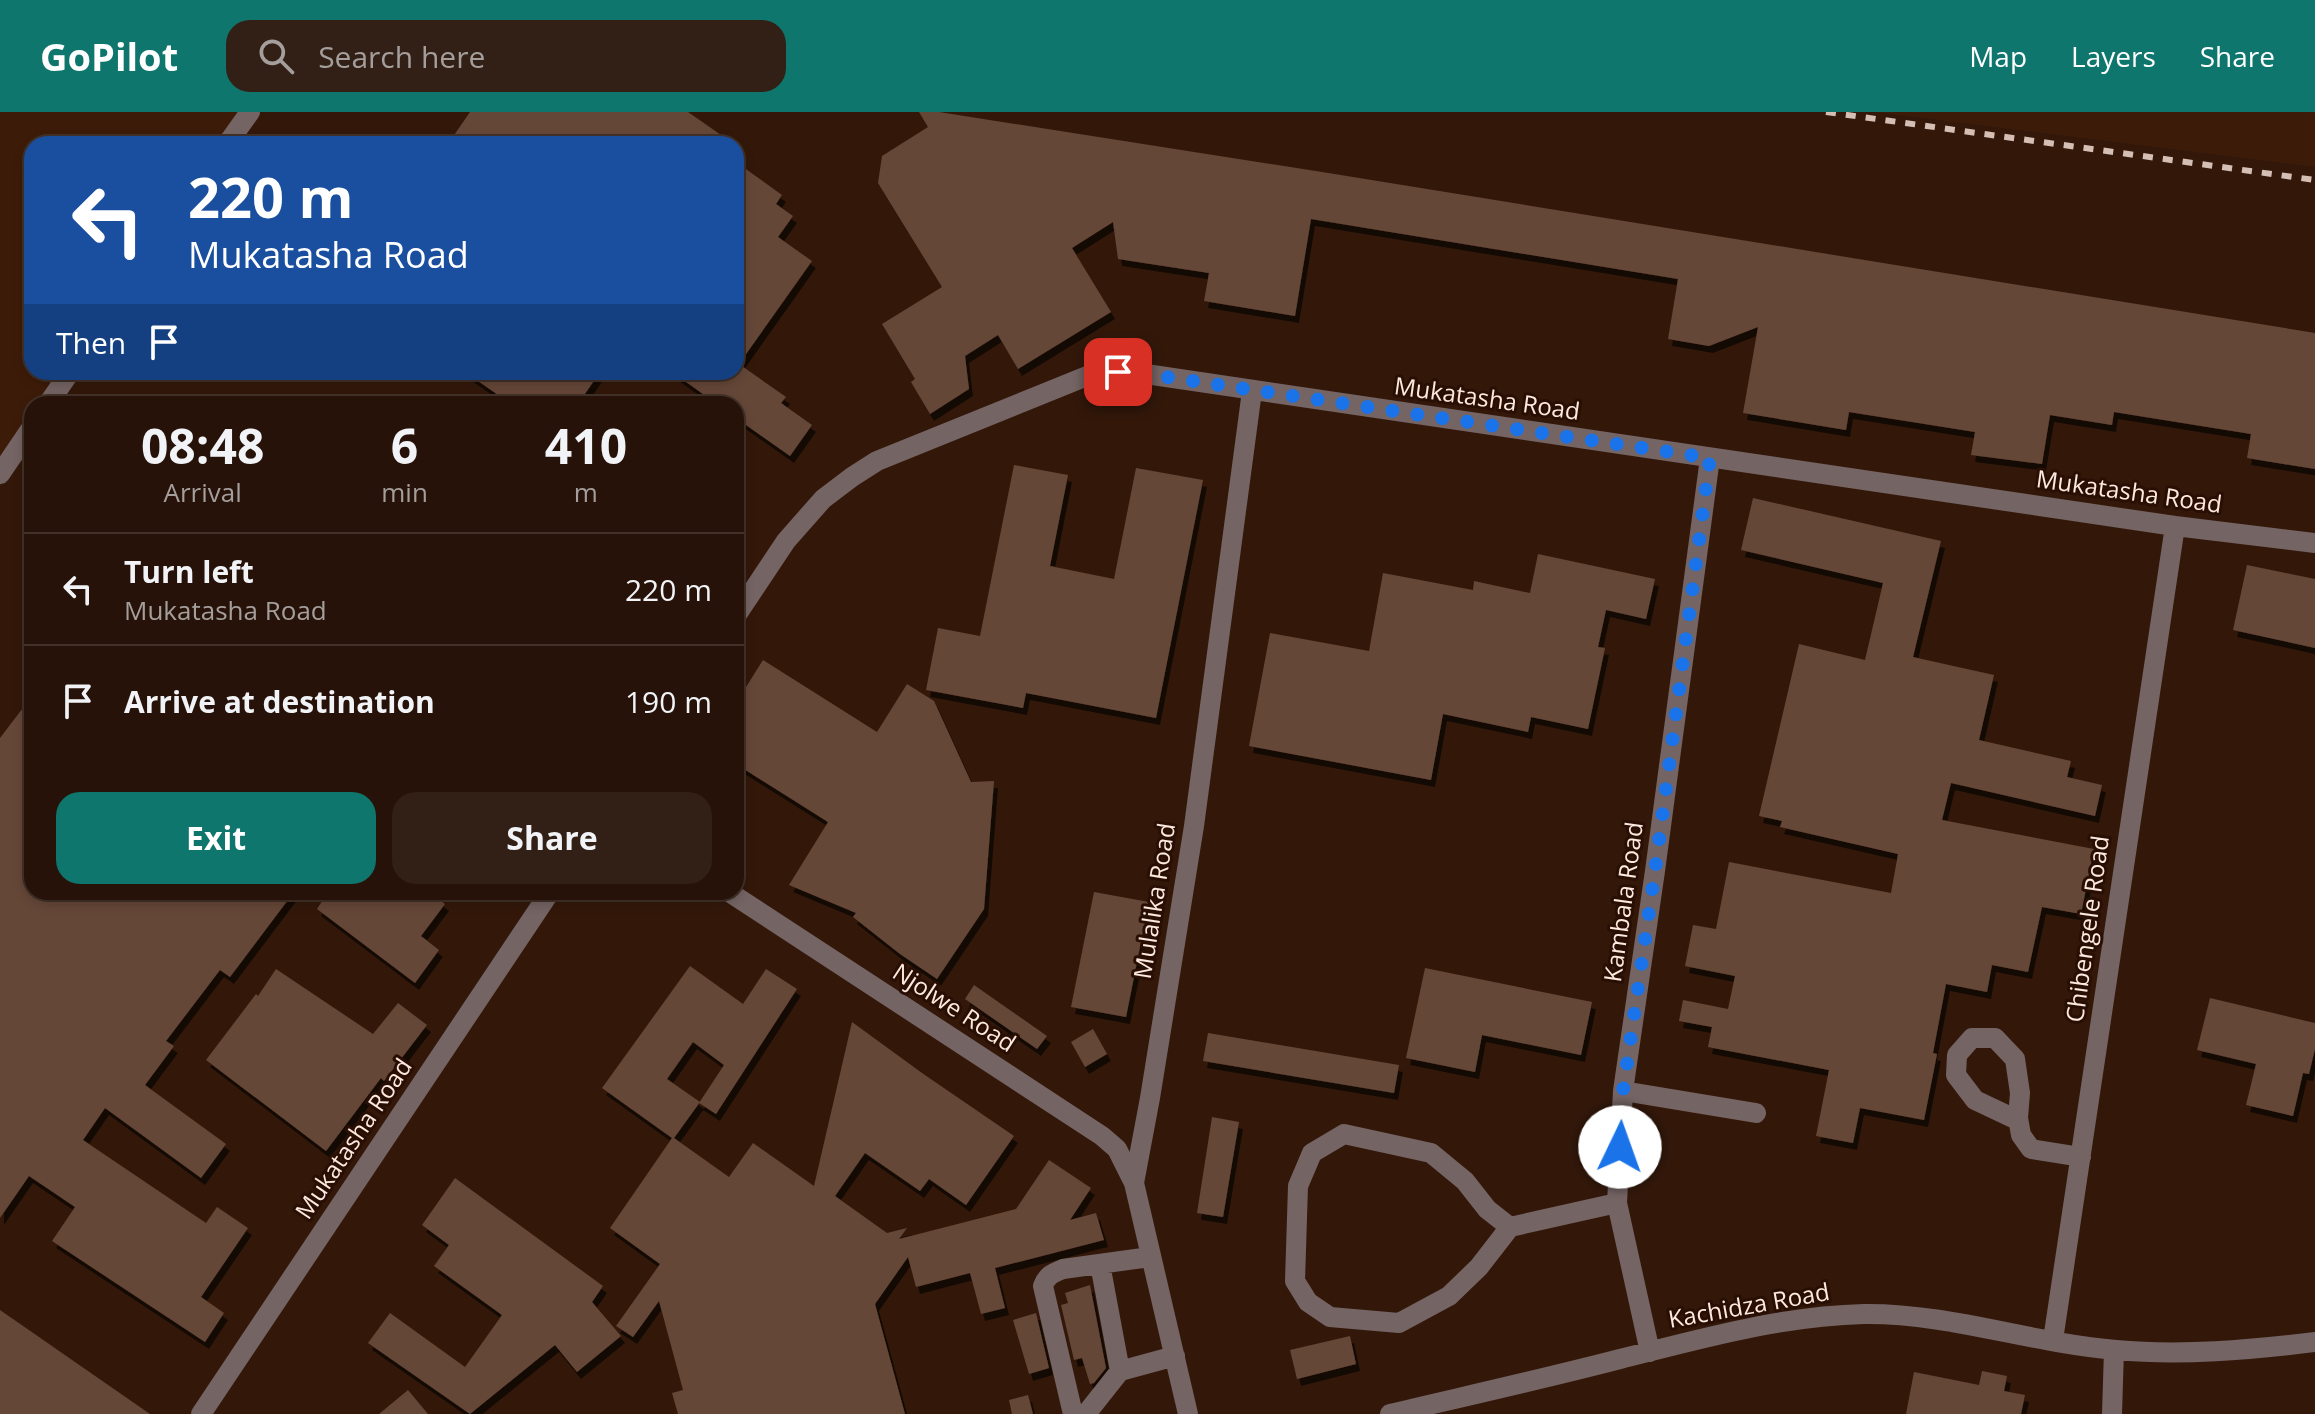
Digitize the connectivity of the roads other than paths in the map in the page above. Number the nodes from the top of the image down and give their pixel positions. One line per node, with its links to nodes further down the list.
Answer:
1 (250, 112): 2 (street)
2 (233, 136)
3 (1252, 391): 5 (street, Mukatasha Road); 9 (street, Mukatasha Road); 16 (street, Mulalika Road)
4 (24, 439): 6 (street)
5 (1710, 458): 7 (street, Mukatasha Road); 12 (street, Kambala Road)
6 (0, 474)
7 (2175, 526): 8 (street, Mukatasha Road); 15 (street, Chibengele Road)
8 (2315, 543)
9 (744, 604)
10 (545, 900): 27 (street, Mukatasha Road)
11 (741, 900): 16 (street, Njolwe Road)
12 (1623, 1091): 13 (street); 17 (street, Kambala Road)
13 (1756, 1113)
14 (2018, 1118): 15 (street)
15 (2081, 1157): 21 (street, Chibengele Road)
16 (1134, 1183): 19 (street, Mulalika Road)
17 (1617, 1203): 18 (street); 24 (street, Kambala Road)
18 (1510, 1227): 18 (street)
19 (1150, 1257): 20 (street); 25 (street, Mulalika Road)
20 (1100, 1264): 26 (street); 28 (street)
21 (2053, 1340): 23 (street, Kachidza Road); 24 (street, Kachidza Road)
22 (2315, 1342): 23 (street, Kachidza Road)
23 (2114, 1350): 32 (street)
24 (1650, 1352): 31 (street, Kachidza Road)
25 (1175, 1356): 26 (street); 30 (street, Mulalika Road)
26 (1120, 1371): 29 (street)
27 (201, 1414)
28 (1073, 1414)
29 (1086, 1414)
30 (1188, 1414)
31 (1390, 1414)
32 (2112, 1414)

